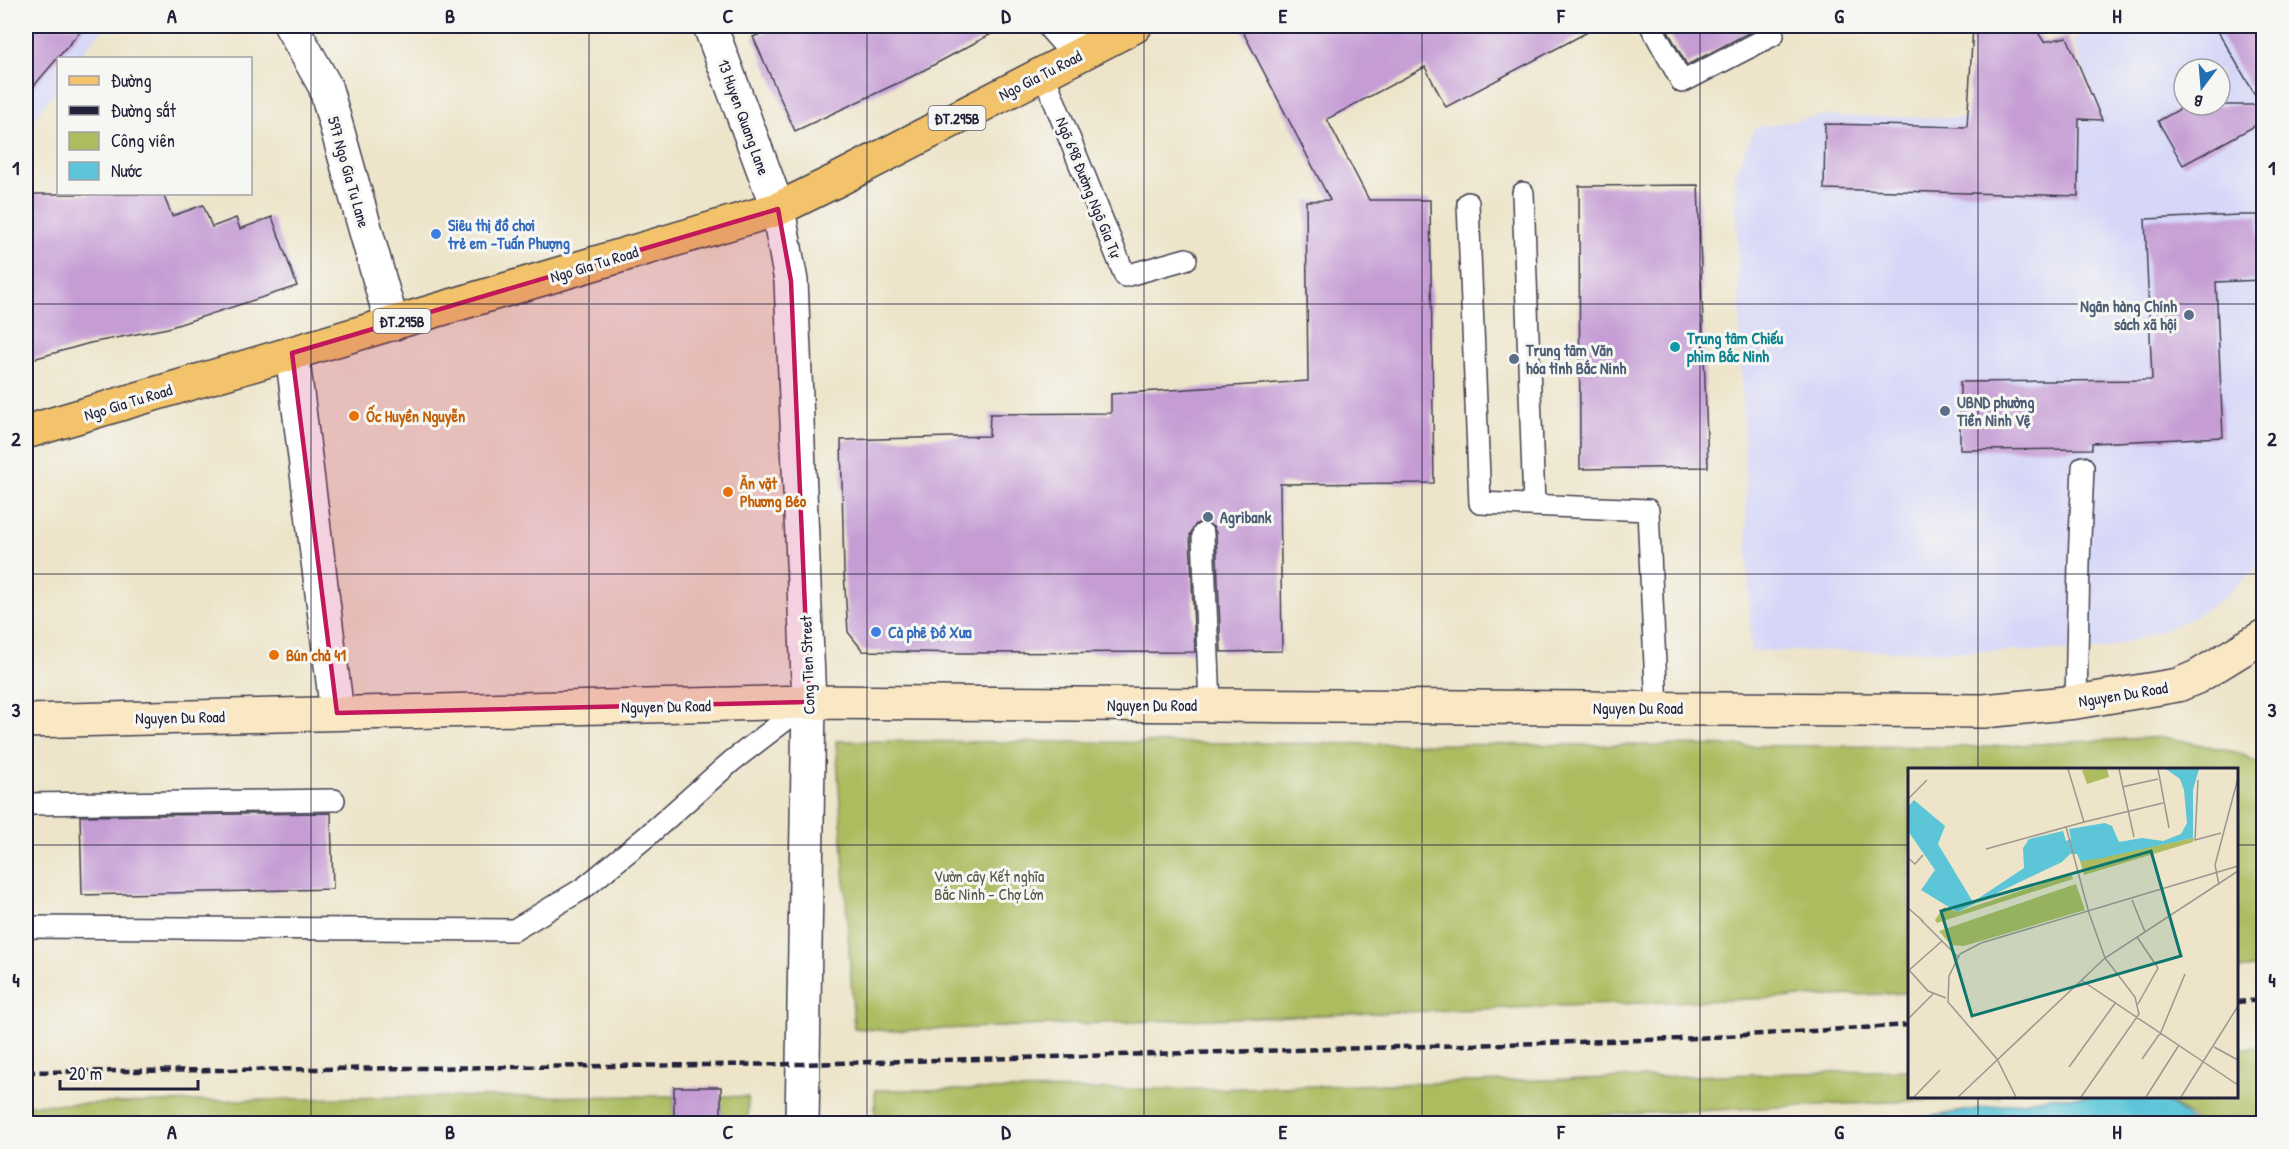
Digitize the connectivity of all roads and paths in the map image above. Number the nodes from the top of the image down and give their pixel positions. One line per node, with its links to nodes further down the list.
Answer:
1 (710, 26): 11 (street, 13 Huyen Quang Lane)
2 (1055, 26): 7 (street)
3 (1135, 26): 7 (main road, Ngo Gia Tu Road / ĐT.295B)
4 (1651, 26): 6 (lane)
5 (301, 30): 13 (street, 597 Ngo Gia Tu Lane)
6 (1773, 36)
7 (1080, 54): 8 (main road, Ngo Gia Tu Road / ĐT.295B)
8 (1043, 73): 11 (main road, Ngo Gia Tu Road / ĐT.295B); 12 (lane, Ngõ 698 Đường Ngô Gia Tự)
9 (1523, 193): 17 (lane)
10 (1468, 202): 17 (lane)
11 (778, 209): 13 (main road, Ngo Gia Tu Road / ĐT.295B); 20 (street, Cong Tien Street)
12 (1186, 259)
13 (392, 324): 14 (main road, Ngo Gia Tu Road / ĐT.295B)
14 (292, 353): 15 (main road, Ngo Gia Tu Road / ĐT.295B); 24 (street)
15 (26, 432)
16 (2083, 466): 21 (lane)
17 (1534, 505): 23 (lane)
18 (1203, 534): 22 (lane)
19 (2261, 645): 21 (main road, Nguyen Du Road)
20 (809, 702): 22 (main road, Nguyen Du Road); 24 (main road, Nguyen Du Road); 28 (lane); 29 (street, Cong Tien Street)
21 (2076, 702): 23 (main road, Nguyen Du Road)
22 (1210, 705): 23 (main road, Nguyen Du Road)
23 (1657, 708)
24 (337, 713): 25 (main road, Nguyen Du Road)
25 (26, 721)
26 (334, 800): 27 (lane)
27 (26, 804)
28 (26, 927)
29 (802, 1124)

